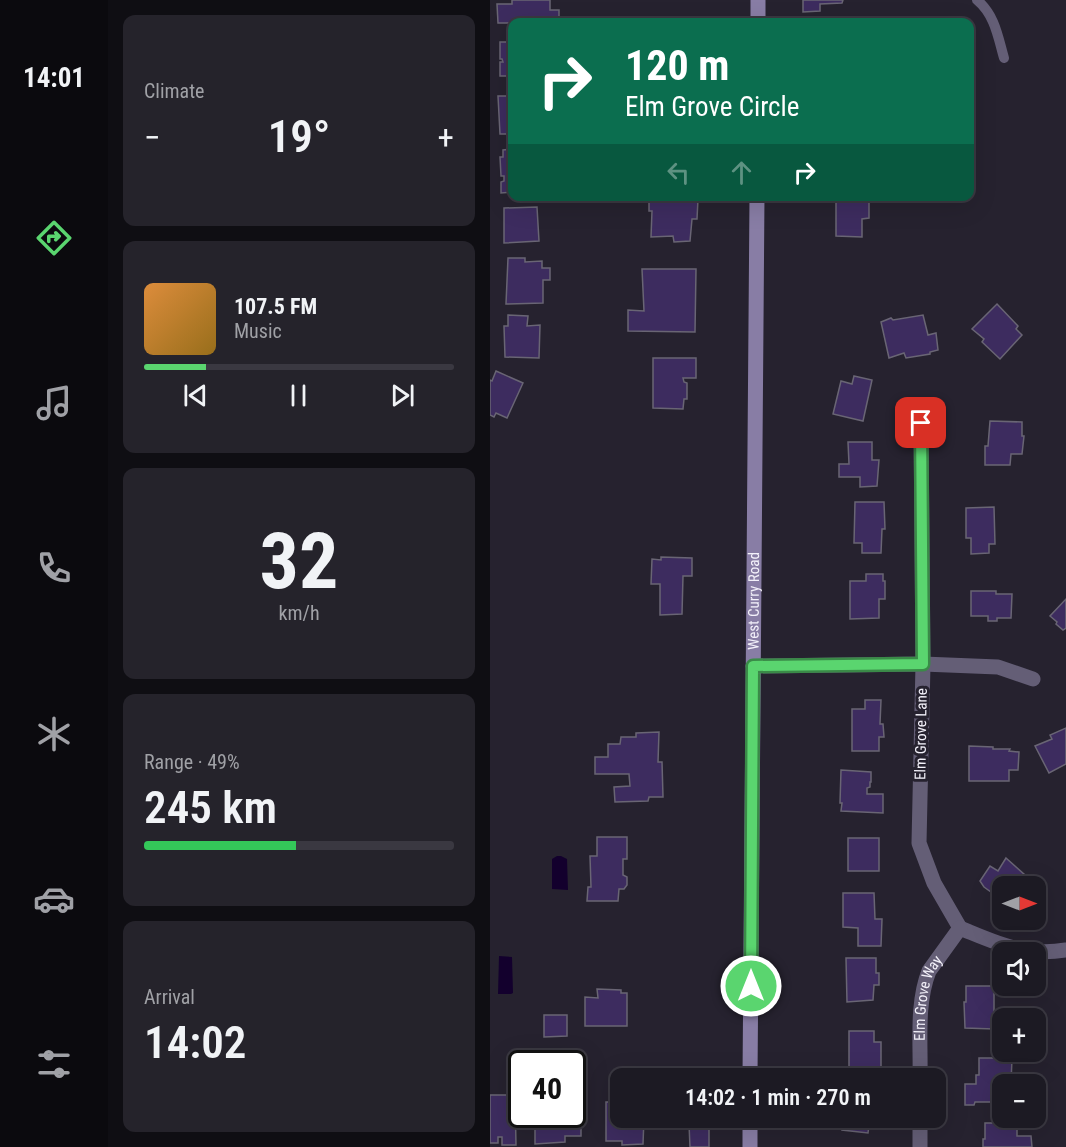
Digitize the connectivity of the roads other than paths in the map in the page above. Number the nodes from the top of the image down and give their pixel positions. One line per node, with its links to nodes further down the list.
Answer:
1 (758, 0): 3 (street)
2 (977, 0): 4 (lane)
3 (758, 18)
4 (1004, 58)
5 (757, 201): 8 (street, West Curry Road)
6 (921, 423): 7 (street, Elm Grove Lane)
7 (923, 664): 8 (street); 9 (street); 10 (street, Elm Grove Lane)
8 (753, 666): 12 (street, West Curry Road)
9 (1033, 679)
10 (960, 928): 11 (street); 13 (street, Elm Grove Way)
11 (1066, 950)
12 (750, 1068)
13 (920, 1068)
14 (750, 1128): 16 (street)
15 (920, 1128): 17 (street)
16 (750, 1147)
17 (920, 1147)

